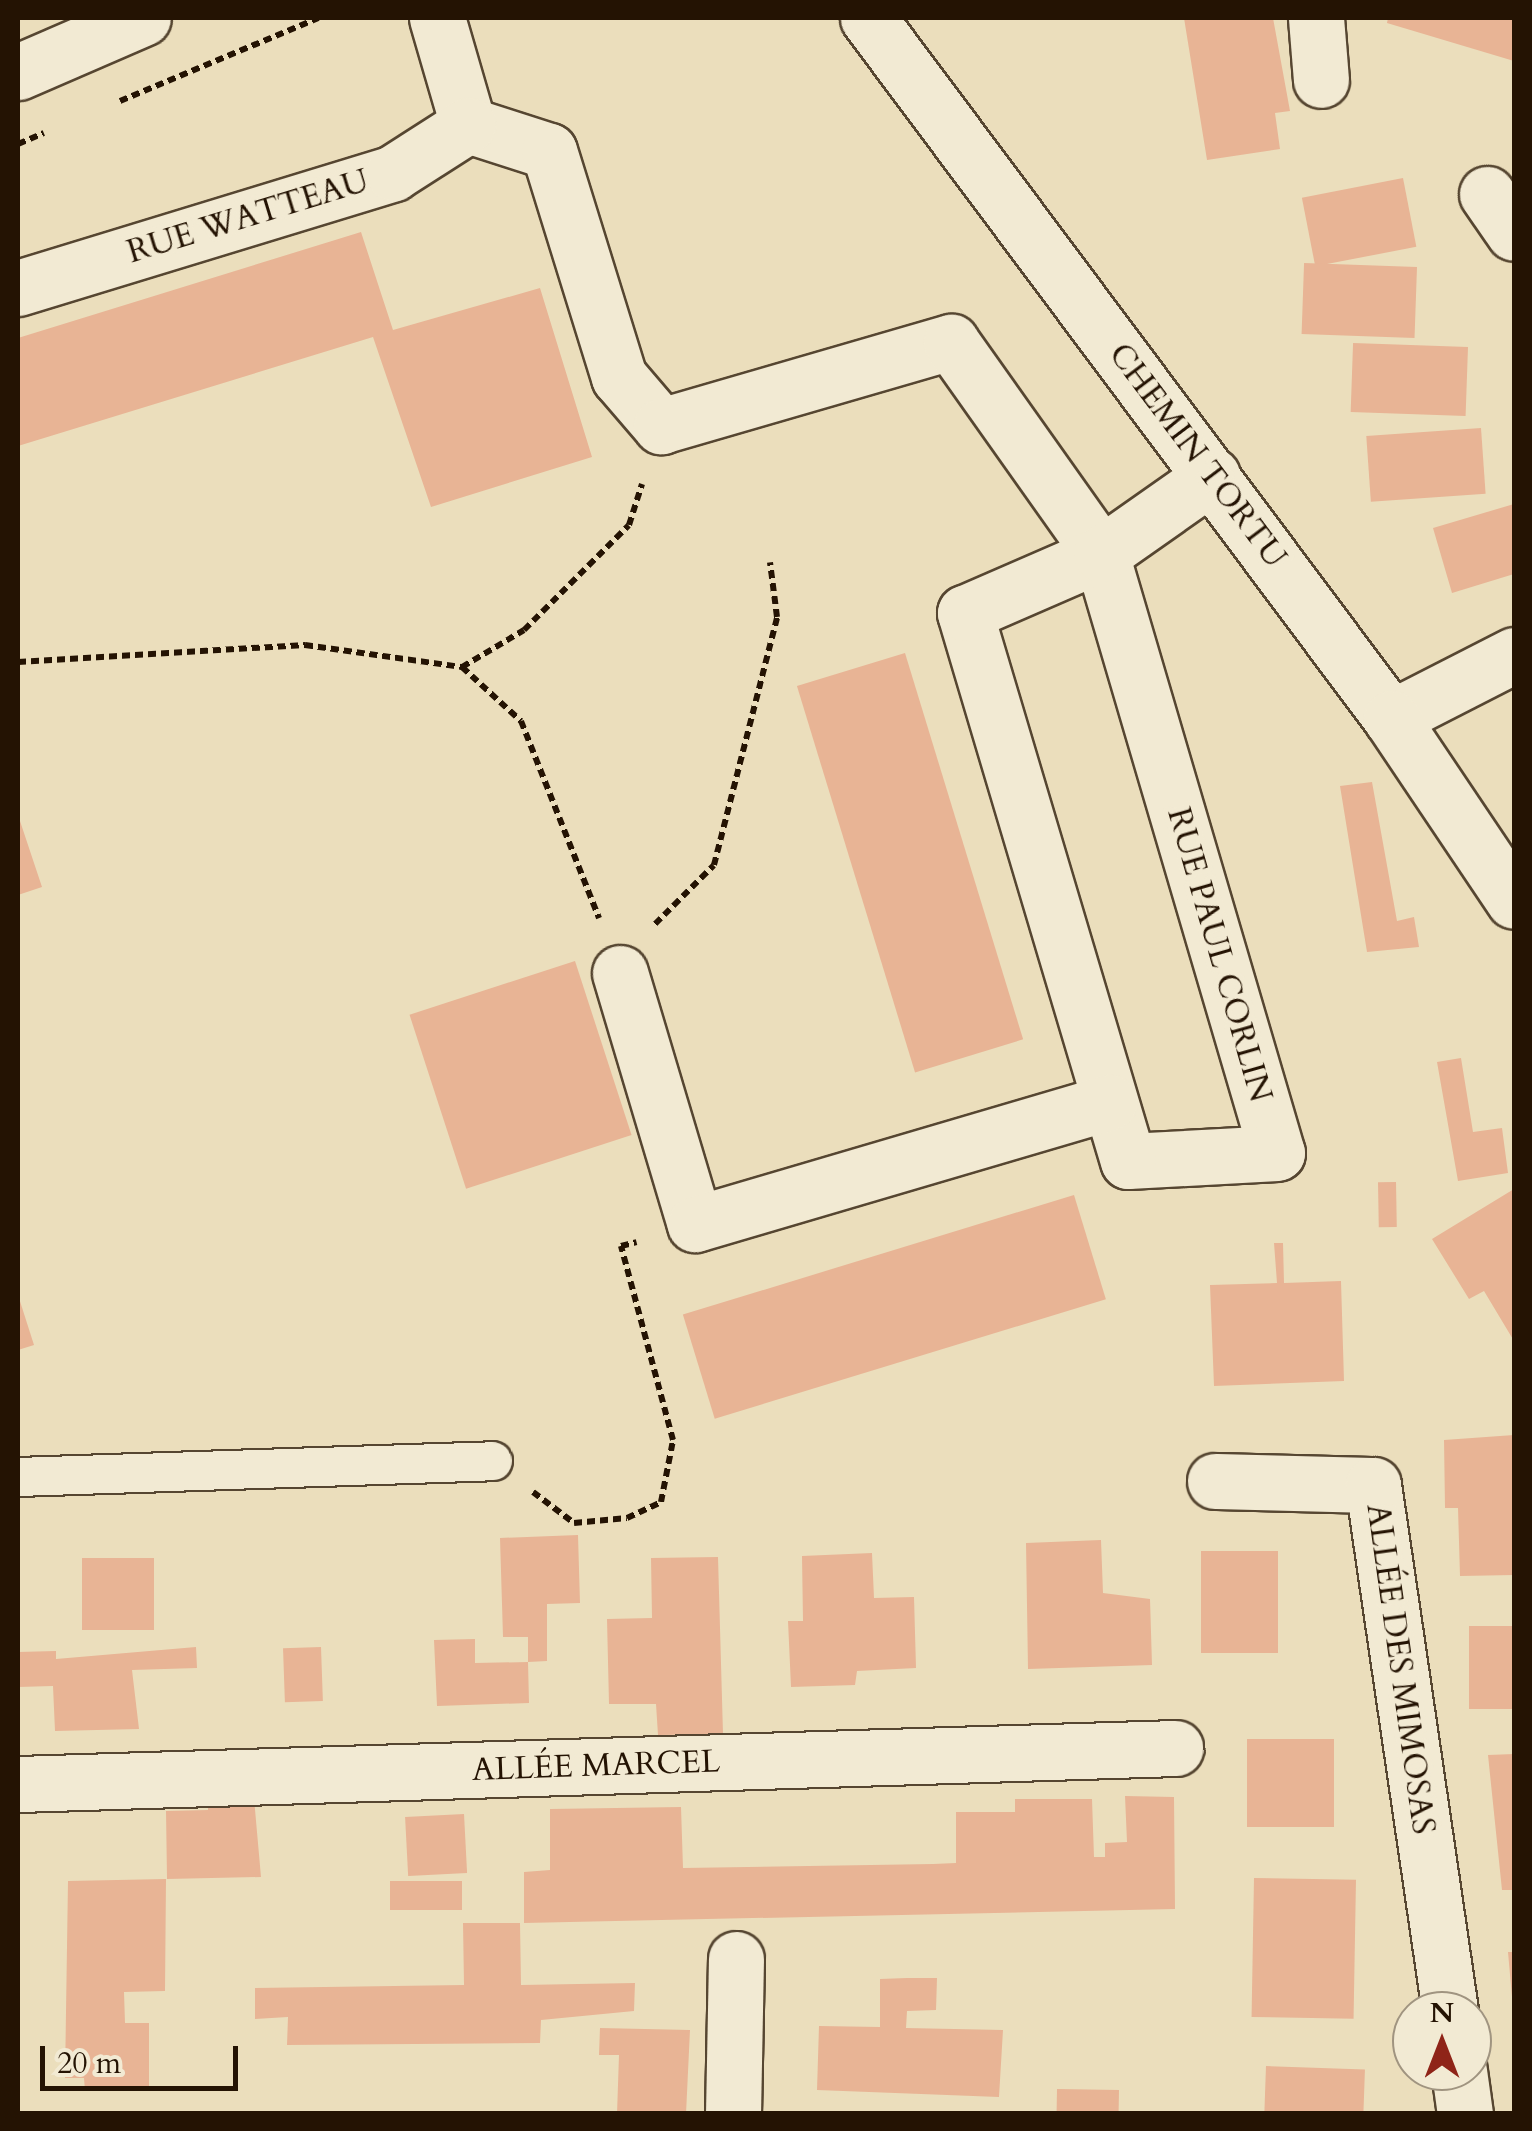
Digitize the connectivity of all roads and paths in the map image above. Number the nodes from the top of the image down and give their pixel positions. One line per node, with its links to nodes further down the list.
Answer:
1 (144, 18): 6 (street)
2 (318, 18): 8 (path)
3 (436, 18): 9 (street)
4 (868, 18): 14 (street, CHEMIN TORTU)
5 (1316, 18): 7 (street)
6 (18, 72)
7 (1321, 80)
8 (106, 107)
9 (468, 125): 12 (street, RUE WATTEAU); 13 (street)
10 (53, 129): 11 (path)
11 (18, 144)
12 (18, 288)
13 (661, 426): 15 (street, RUE PAUL CORLIN); 19 (path)
14 (1212, 476): 15 (street, RUE PAUL CORLIN); 20 (street, CHEMIN TORTU)
15 (1100, 554): 23 (street, RUE PAUL CORLIN); 23 (street, RUE PAUL CORLIN)
16 (770, 562): 22 (path)
17 (1514, 654): 20 (street)
18 (18, 662): 19 (path)
19 (462, 667): 22 (path)
20 (1391, 718): 21 (street, CHEMIN TORTU)
21 (1514, 901)
22 (620, 973): 24 (street)
23 (1108, 1102): 24 (street)
24 (694, 1224): 25 (path)
25 (492, 1460): 26 (lane)
26 (18, 1477)
27 (1214, 1481): 31 (street, ALLÉE DES MIMOSAS)
28 (1175, 1748): 29 (street, ALLÉE MARCEL)
29 (18, 1784)
30 (736, 1959): 32 (street)
31 (1447, 1991)
32 (733, 2114)

